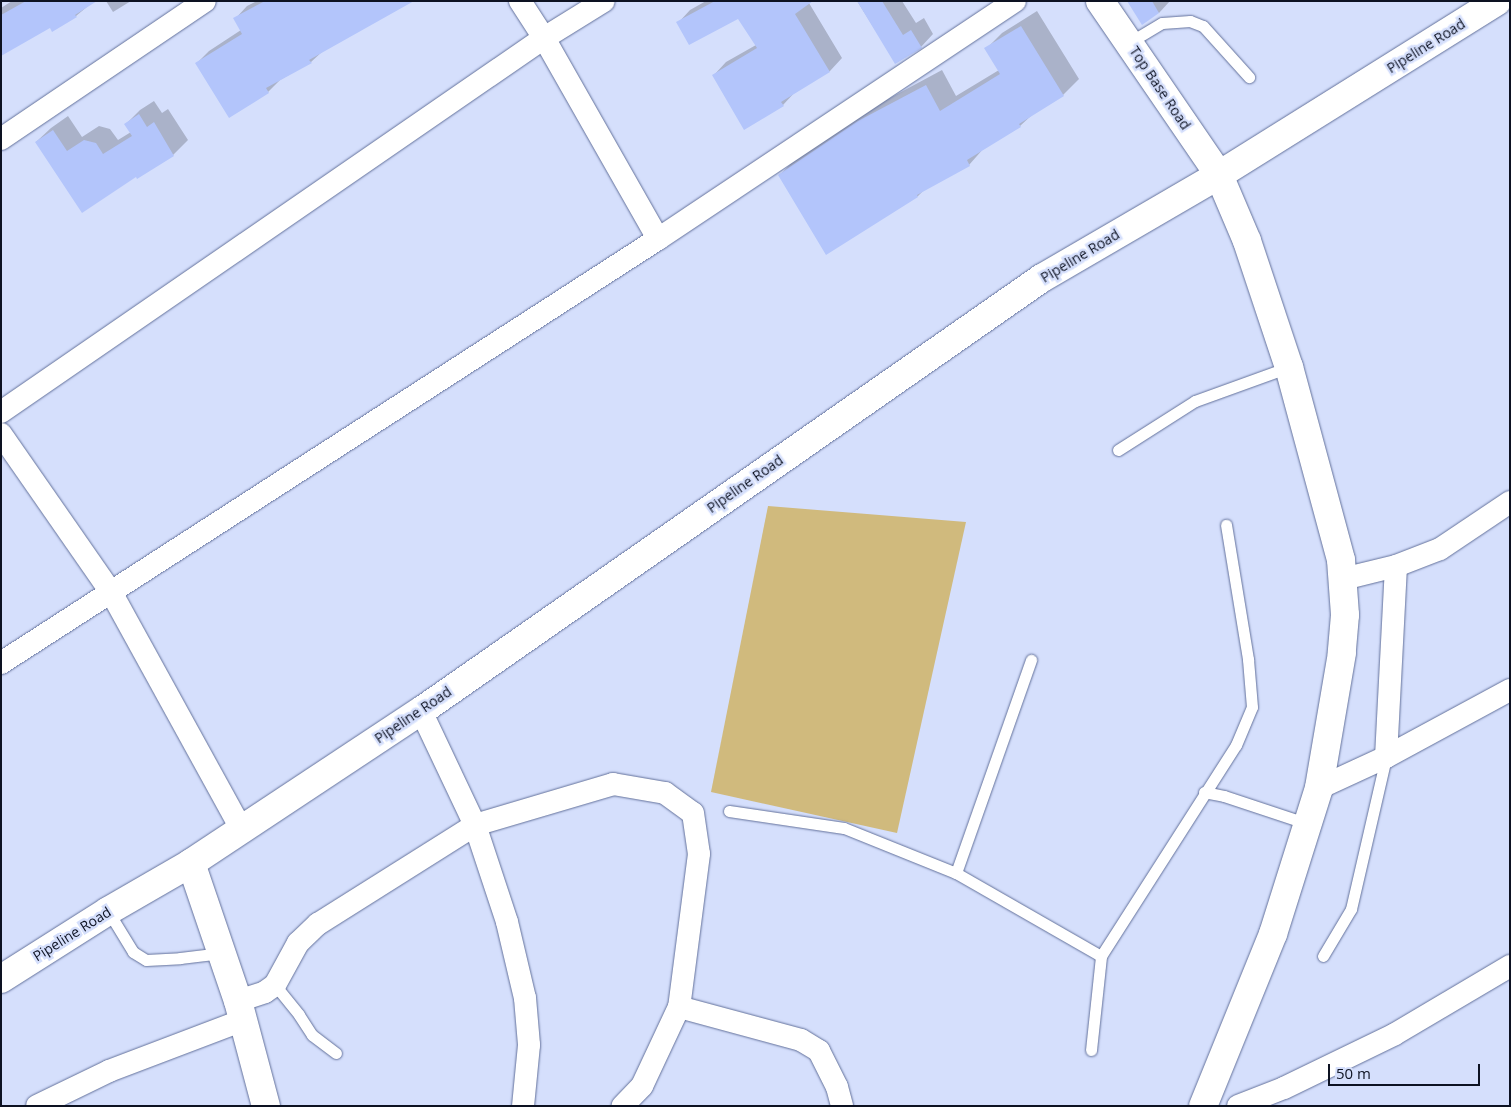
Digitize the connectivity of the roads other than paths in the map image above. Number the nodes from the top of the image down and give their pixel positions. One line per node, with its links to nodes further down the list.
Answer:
1 (205, 1): 10 (street)
2 (520, 1): 7 (street)
3 (604, 1): 7 (street)
4 (1016, 1): 12 (street)
5 (1100, 1): 8 (street, Top Base Road)
6 (1496, 1): 11 (street, Pipeline Road)
7 (544, 38): 12 (street); 14 (street)
8 (1130, 42): 9 (lane); 11 (street, Top Base Road)
9 (1249, 77)
10 (1, 139)
11 (1218, 175): 13 (street, Top Base Road); 25 (street, Pipeline Road)
12 (658, 239): 21 (street)
13 (1289, 367): 16 (lane); 20 (street, Top Base Road)
14 (1, 412)
15 (1, 434): 21 (street)
16 (1118, 450)
17 (1510, 502): 19 (street)
18 (1226, 525): 28 (lane)
19 (1396, 566): 20 (street); 26 (street)
20 (1342, 578): 27 (street, Top Base Road)
21 (111, 592): 23 (street); 32 (street)
22 (1031, 660): 34 (lane)
23 (1, 663)
24 (1510, 690): 26 (street)
25 (420, 711): 31 (street); 32 (street, Pipeline Road)
26 (1386, 757): 27 (street); 38 (lane)
27 (1319, 788): 30 (street, Top Base Road)
28 (1204, 792): 30 (lane); 37 (lane)
29 (729, 811): 34 (lane)
30 (1308, 824): 51 (street, Top Base Road)
31 (475, 825): 41 (street); 42 (street); 48 (street)
32 (241, 828): 33 (street, Pipeline Road)
33 (191, 863): 35 (street, Pipeline Road); 36 (street)
34 (956, 873): 37 (lane)
35 (108, 911): 36 (lane); 40 (street, Pipeline Road)
36 (222, 953): 43 (street)
37 (1101, 956): 44 (lane)
38 (1323, 956)
39 (1510, 966): 52 (street)
40 (1, 979)
41 (275, 985): 43 (street); 45 (lane)
42 (680, 1007): 49 (street); 50 (street)
43 (240, 1010): 46 (street); 47 (street)
44 (1091, 1050)
45 (336, 1053)
46 (37, 1106)
47 (266, 1106)
48 (523, 1106)
49 (623, 1106)
50 (842, 1106)
51 (1203, 1106)
52 (1238, 1106)

